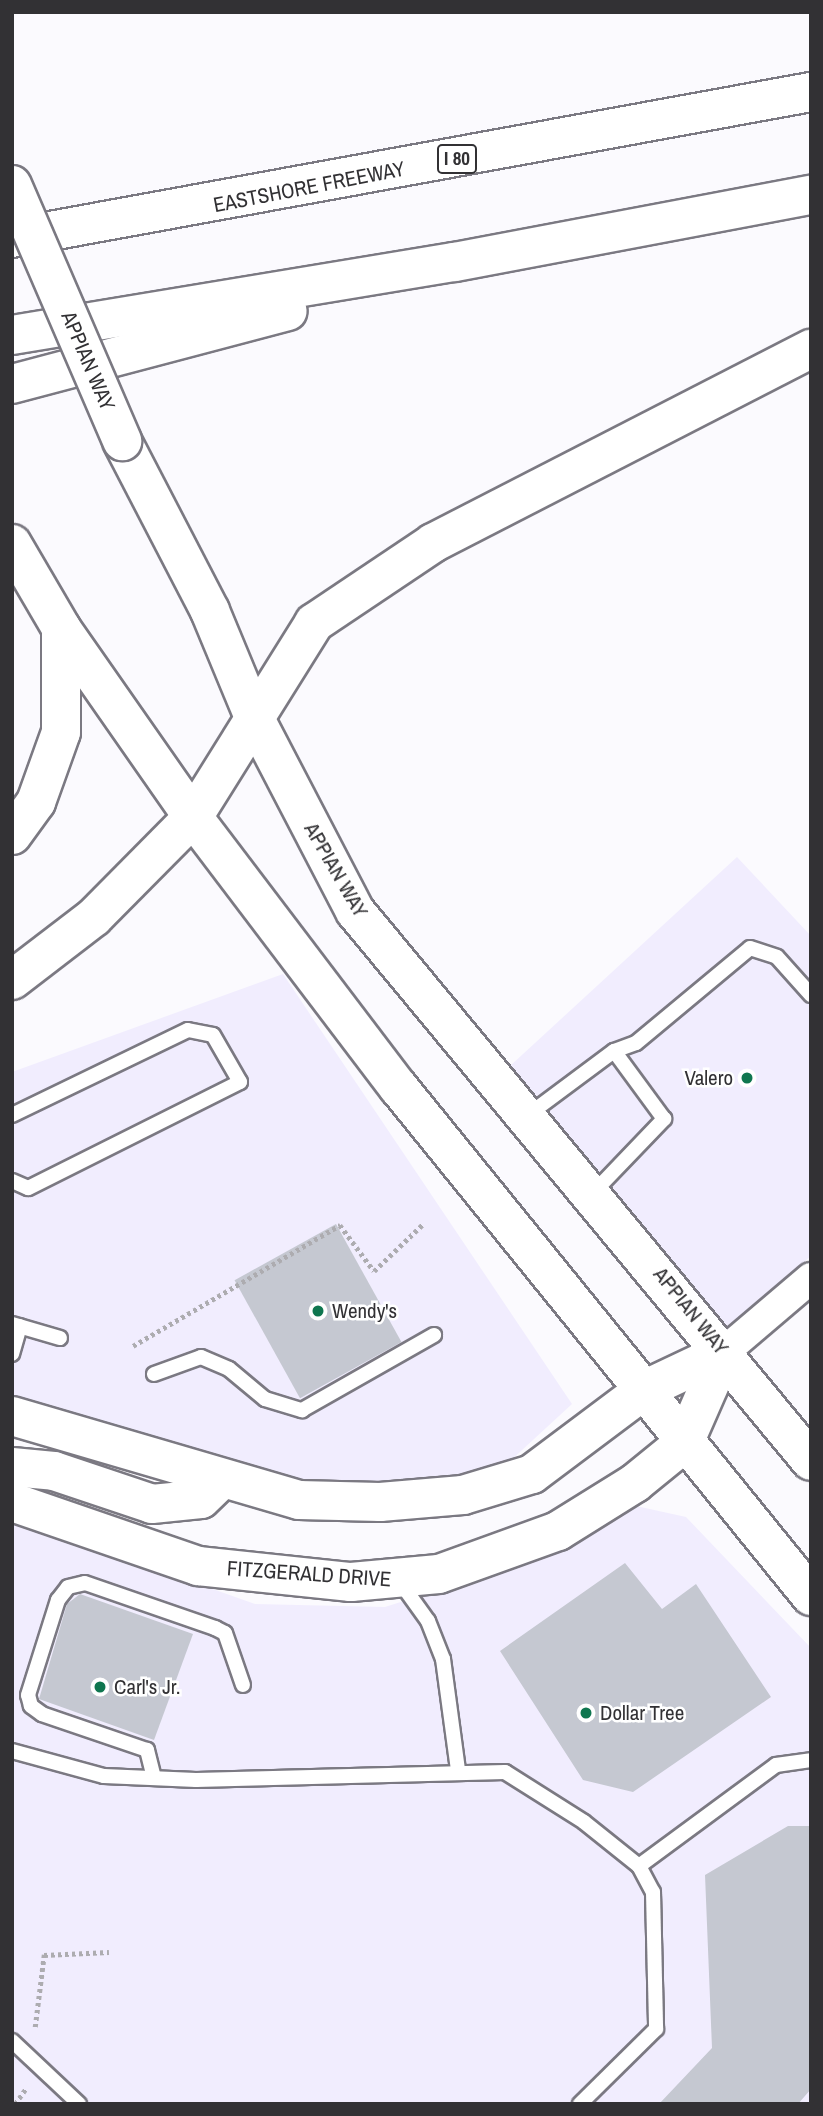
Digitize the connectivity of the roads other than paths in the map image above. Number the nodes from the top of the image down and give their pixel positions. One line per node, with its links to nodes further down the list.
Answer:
1 (811, 92): 4 (main road, EASTSHORE FREEWAY / I 80)
2 (12, 185): 11 (main road, APPIAN WAY, bridge)
3 (811, 195): 5 (main road)
4 (12, 238)
5 (455, 262): 6 (main road); 8 (main road)
6 (12, 335)
7 (811, 349): 11 (main road)
8 (12, 384)
9 (12, 544): 10 (main road)
10 (61, 628): 12 (main road); 13 (main road)
11 (254, 717): 12 (main road); 18 (main road, APPIAN WAY)
12 (193, 817): 14 (main road); 28 (main road)
13 (12, 835)
14 (12, 980)
15 (811, 995): 16 (lane)
16 (614, 1051): 18 (lane); 20 (lane)
17 (12, 1115): 19 (lane)
18 (528, 1115): 20 (main road, APPIAN WAY)
19 (12, 1181)
20 (593, 1193): 25 (main road, APPIAN WAY)
21 (811, 1278): 25 (street)
22 (16, 1325): 24 (lane); 26 (lane)
23 (434, 1335): 27 (lane)
24 (60, 1338)
25 (724, 1352): 28 (main road); 30 (main road, FITZGERALD DRIVE); 31 (main road, APPIAN WAY)
26 (12, 1354)
27 (154, 1374)
28 (644, 1390): 30 (main road); 33 (main road)
29 (12, 1416): 33 (main road)
30 (684, 1443): 35 (main road, FITZGERALD DRIVE); 36 (main road)
31 (811, 1461)
32 (12, 1467): 33 (main road)
33 (221, 1480)
34 (12, 1502): 35 (main road, FITZGERALD DRIVE)
35 (400, 1581): 40 (lane)
36 (811, 1596)
37 (243, 1685): 41 (lane)
38 (12, 1751): 41 (lane)
39 (811, 1760): 42 (lane)
40 (458, 1770): 41 (lane); 42 (lane)
41 (154, 1778)
42 (639, 1866): 45 (lane)
43 (12, 2041): 44 (lane)
44 (79, 2104)
45 (580, 2104)

